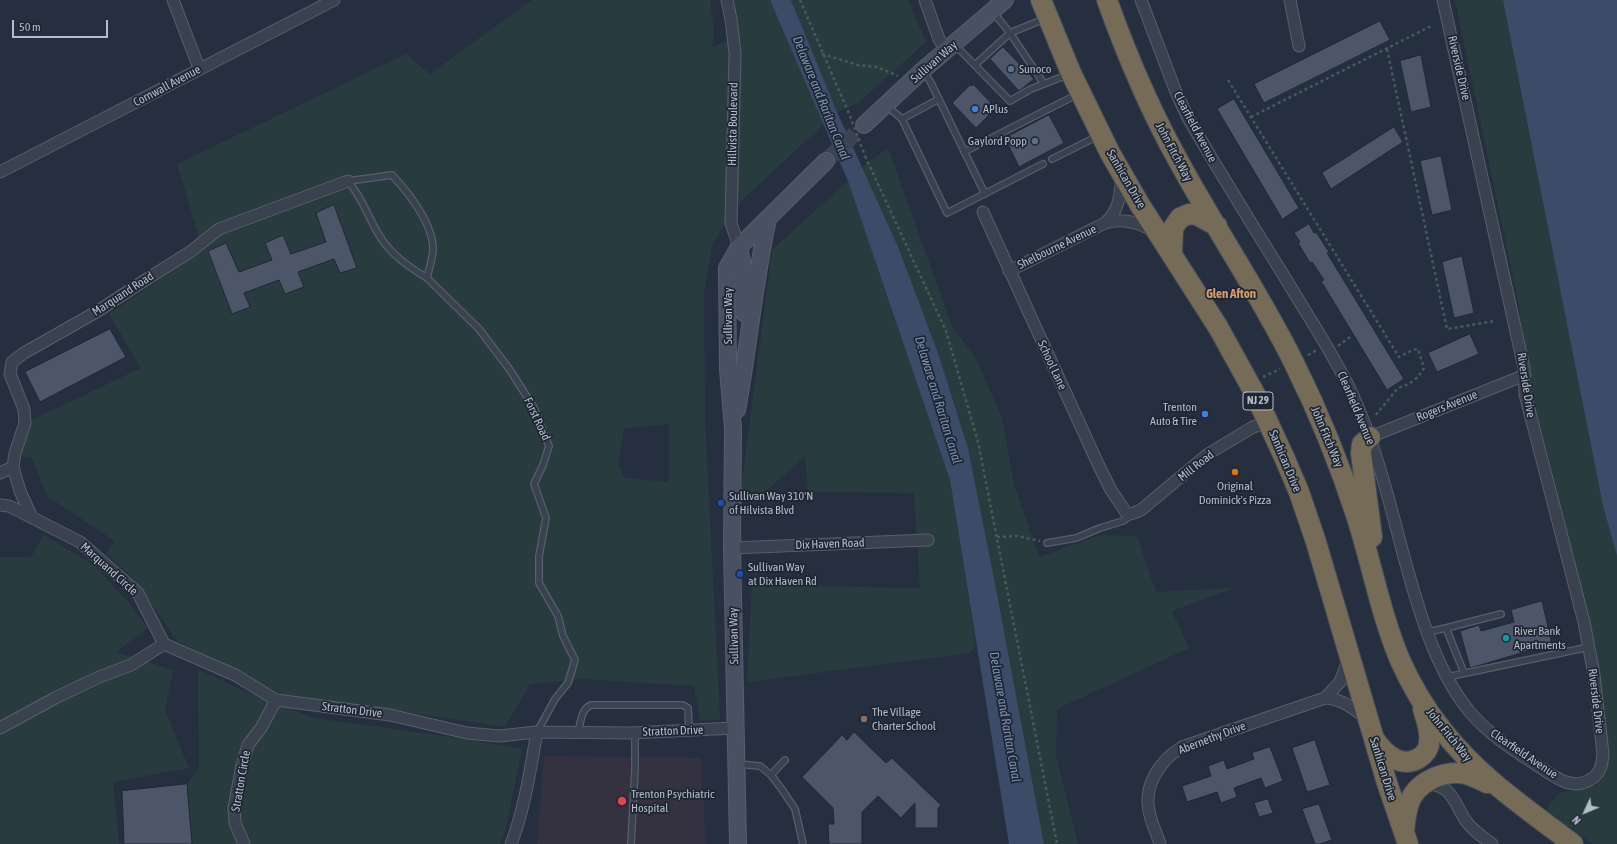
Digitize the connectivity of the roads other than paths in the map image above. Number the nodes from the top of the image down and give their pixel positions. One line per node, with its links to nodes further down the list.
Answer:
1 (173, 0): 16 (street)
2 (334, 0): 16 (street, Cornwall Avenue)
3 (727, 0): 39 (street, Hillvista Boulevard)
4 (925, 0): 14 (street)
5 (1005, 0): 11 (main road, Sullivan Way)
6 (1107, 0): 37 (highway, John Fitch Way)
7 (1141, 0): 47 (street, Clearfield Avenue)
8 (1290, 0): 13 (street)
9 (1443, 0): 44 (street, Riverside Drive)
10 (1045, 9): 12 (lane); 18 (highway, Sanhican Drive / NJ 29)
11 (992, 11): 12 (lane); 14 (main road, Sullivan Way)
12 (1010, 33): 15 (lane); 19 (lane)
13 (1299, 46)
14 (950, 47): 15 (lane); 17 (main road, Sullivan Way)
15 (975, 65): 19 (lane)
16 (199, 68): 30 (street, Cornwall Avenue)
17 (923, 70): 21 (lane); 22 (main road, Sullivan Way)
18 (1071, 73): 19 (lane); 20 (highway, Sanhican Drive / NJ 29)
19 (1044, 84)
20 (1080, 93): 25 (highway, Sanhican Drive / NJ 29); 26 (lane)
21 (939, 98): 23 (lane); 26 (lane)
22 (886, 105): 23 (lane); 24 (main road, Sullivan Way)
23 (902, 119): 33 (lane)
24 (864, 125)
25 (1101, 134): 27 (lane); 31 (highway, Sanhican Drive / NJ 29)
26 (964, 152): 33 (lane)
27 (1052, 159)
28 (826, 161): 35 (main road, Sullivan Way)
29 (1043, 164): 33 (lane)
30 (0, 172)
31 (1122, 175): 36 (street, Shelbourne Avenue); 38 (highway, Sanhican Drive / NJ 29)
32 (348, 181): 42 (lane, Forst Road); 42 (lane); 48 (street, Marquand Road)
33 (985, 194)
34 (983, 212): 41 (street, School Lane)
35 (768, 219): 39 (main road, Sullivan Way); 43 (main road, Sullivan Way)
36 (1105, 223): 38 (street, Shelbourne Avenue); 41 (street, Shelbourne Avenue)
37 (1217, 226): 40 (highway); 56 (highway, John Fitch Way)
38 (1160, 234): 40 (highway, Sanhican Drive / NJ 29)
39 (739, 247): 43 (main road); 46 (main road, Sullivan Way)
40 (1172, 253): 45 (highway, Sanhican Drive / NJ 29)
41 (1009, 271): 51 (street, School Lane)
42 (427, 278): 72 (lane, Forst Road)
43 (748, 344): 46 (main road, Sullivan Way)
44 (1525, 375): 47 (street, Rogers Avenue); 61 (street, Riverside Drive)
45 (1268, 422): 51 (street, Mill Road); 62 (highway, Sanhican Drive / NJ 29)
46 (733, 429): 55 (main road, Sullivan Way)
47 (1370, 437): 56 (highway); 59 (street, Clearfield Avenue)
48 (13, 467): 49 (street); 52 (street)
49 (0, 474)
50 (0, 505): 52 (street, Marquand Circle)
51 (1129, 514): 54 (lane)
52 (32, 518): 60 (street, Marquand Circle)
53 (928, 540): 55 (street, Dix Haven Road)
54 (1047, 543)
55 (732, 548): 69 (main road, Sullivan Way)
56 (1374, 577): 65 (highway, John Fitch Way)
57 (1501, 614): 58 (lane)
58 (1446, 628): 59 (lane); 63 (lane)
59 (1427, 632): 64 (street, Clearfield Avenue)
60 (164, 644): 67 (street, Stratton Drive); 68 (street)
61 (1589, 647): 63 (lane); 79 (street, Riverside Drive)
62 (1349, 657): 66 (street, Abernethy Drive); 70 (highway, Sanhican Drive / NJ 29)
63 (1464, 673): 64 (lane)
64 (1447, 676): 79 (street, Clearfield Avenue)
65 (1417, 692): 70 (highway); 80 (highway, John Fitch Way)
66 (1324, 698): 70 (street); 87 (street, Abernethy Drive)
67 (276, 700): 72 (street, Stratton Drive); 82 (street, Stratton Circle)
68 (0, 728)
69 (735, 728): 71 (street, Stratton Drive); 76 (main road, Sullivan Way)
70 (1370, 728): 81 (highway, Sanhican Drive / NJ 29)
71 (689, 730): 73 (lane); 74 (street, Stratton Drive)
72 (537, 732): 73 (street, Stratton Drive); 83 (street)
73 (578, 732): 74 (street, Stratton Drive)
74 (635, 732): 84 (lane)
75 (785, 760): 77 (lane)
76 (736, 764): 77 (lane); 85 (main road, Sullivan Way)
77 (771, 775): 86 (lane)
78 (1423, 784): 80 (highway); 81 (highway); 88 (street)
79 (1581, 784)
80 (1501, 790): 89 (highway, John Fitch Way)
81 (1405, 840)
82 (244, 844)
83 (510, 844)
84 (631, 844)
85 (738, 844)
86 (803, 844)
87 (1160, 844)
88 (1492, 844)
89 (1573, 844)

